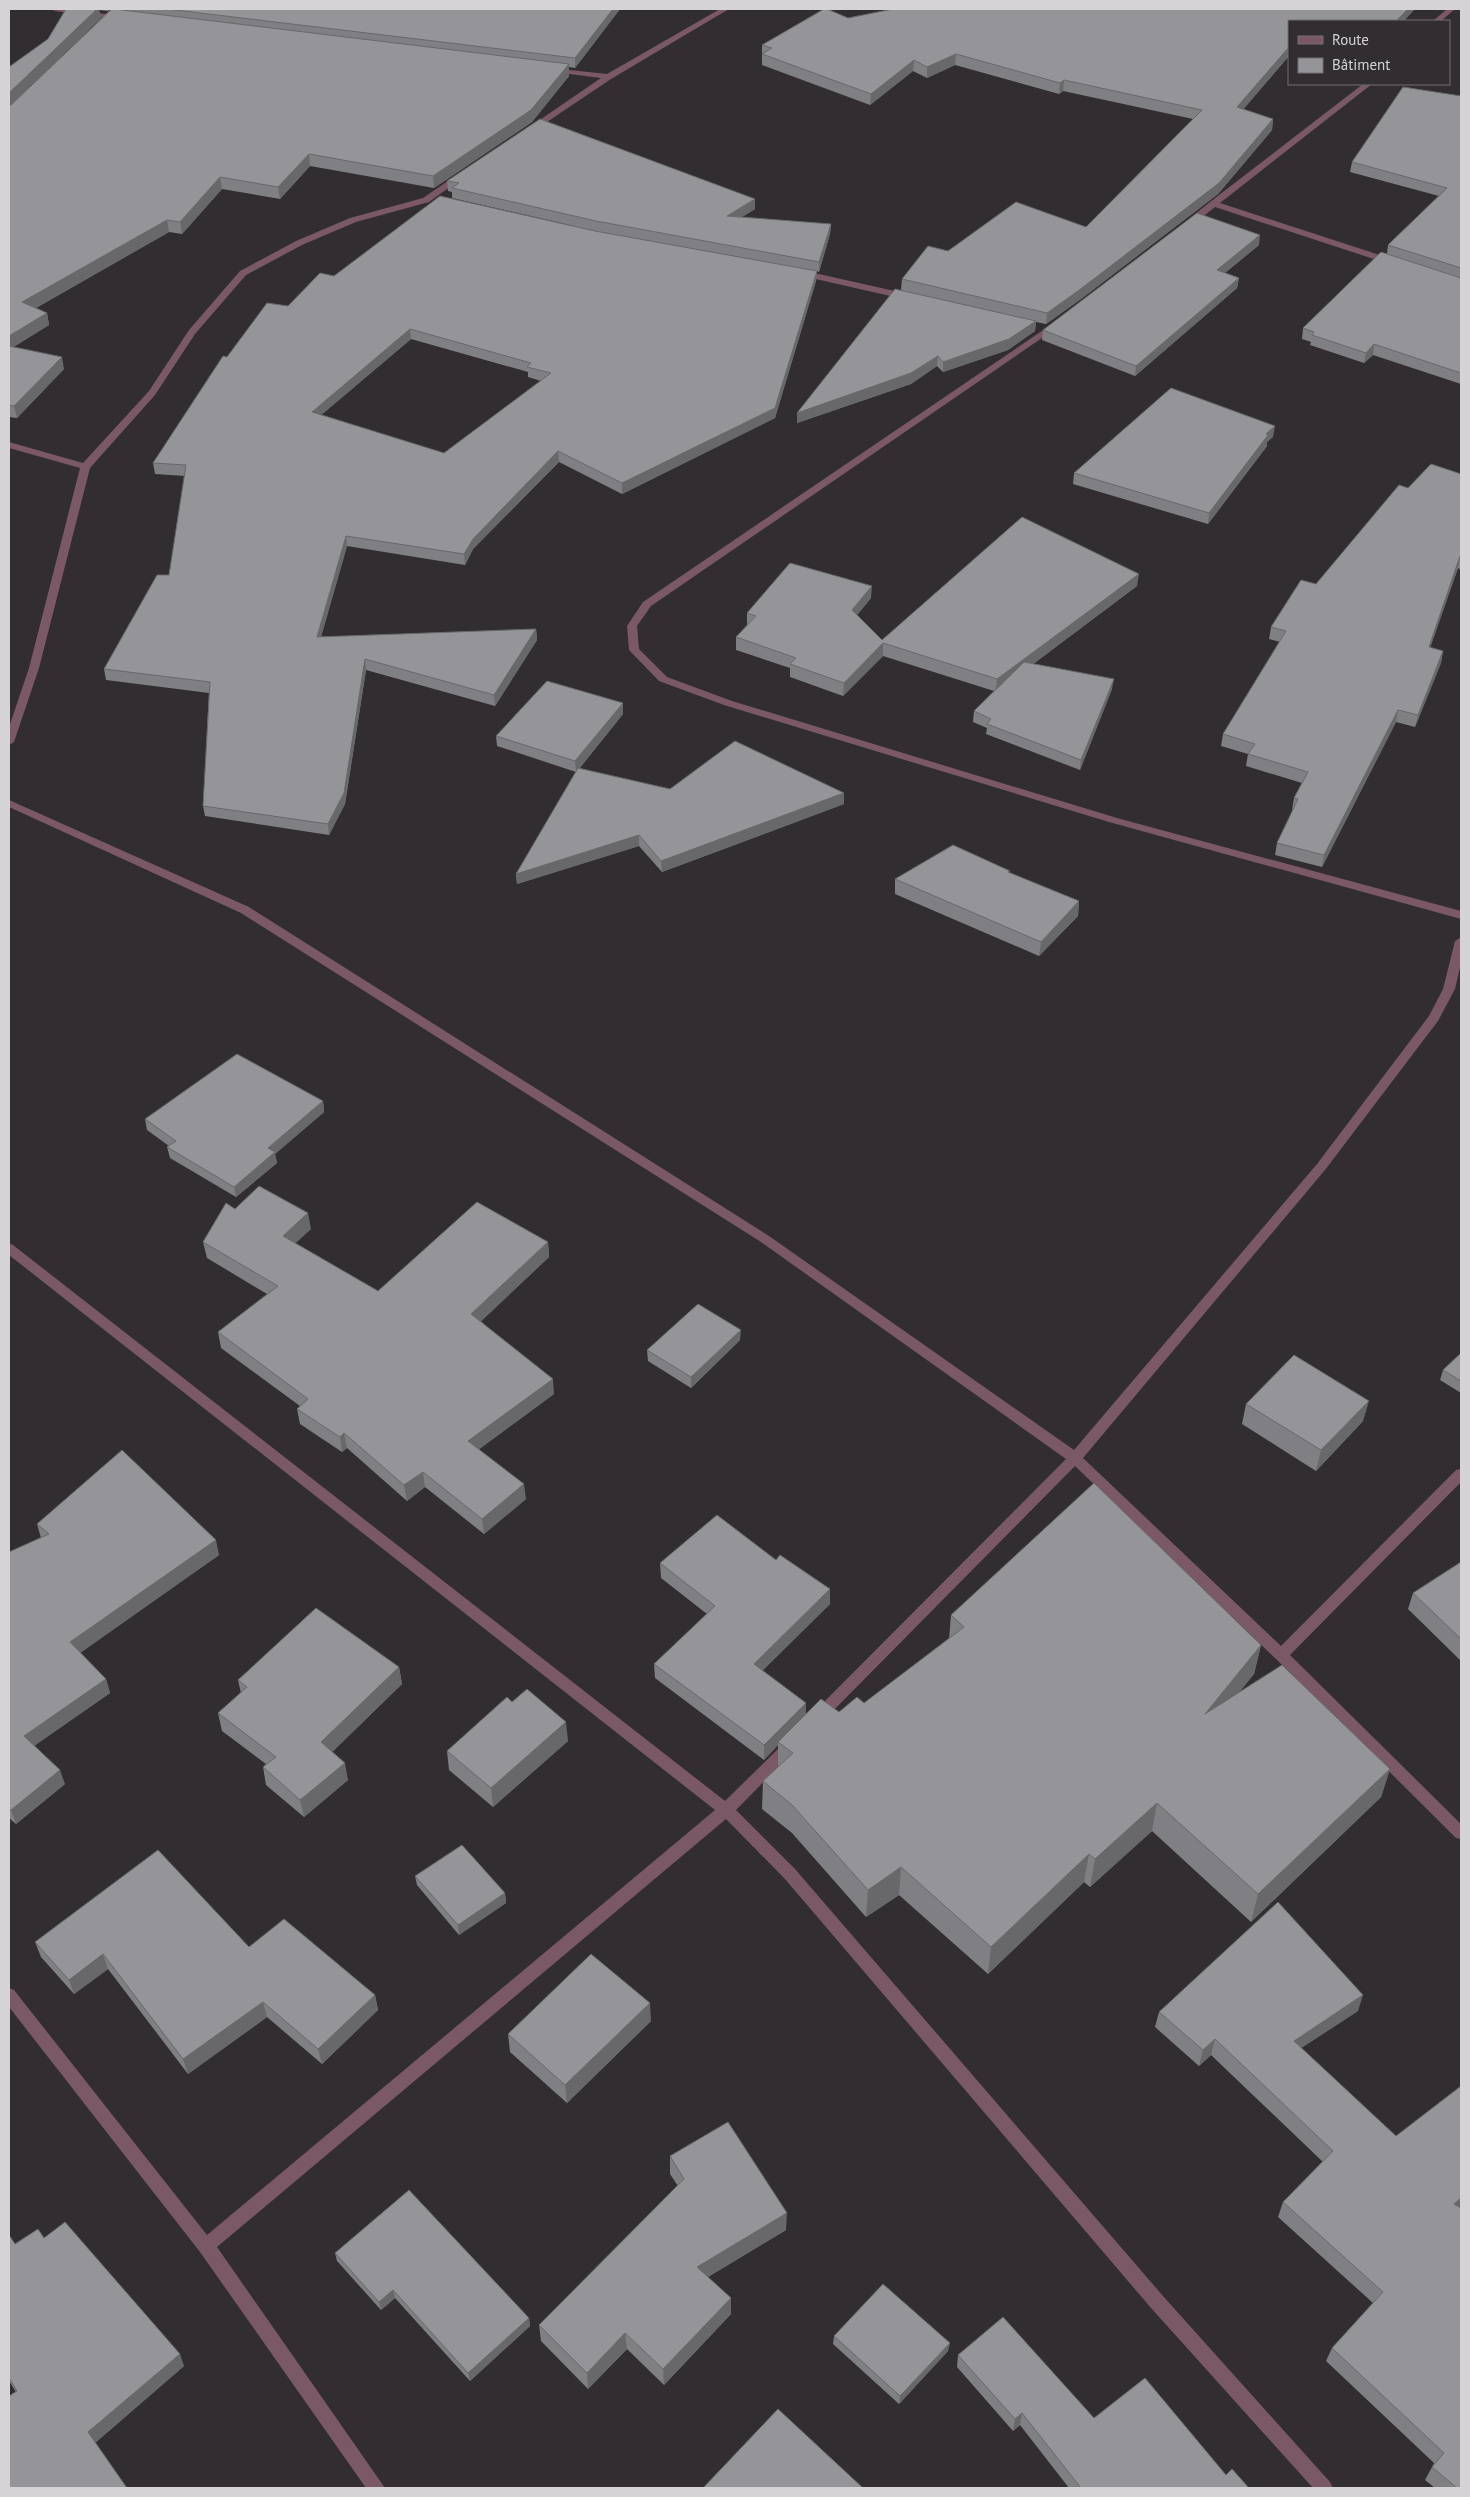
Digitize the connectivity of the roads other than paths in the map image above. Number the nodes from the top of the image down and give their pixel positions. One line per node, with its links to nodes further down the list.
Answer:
1 (55, 9): 5 (street)
2 (118, 9): 5 (street)
3 (725, 9): 10 (street)
4 (1451, 9): 7 (street)
5 (109, 16): 6 (street); 8 (street)
6 (128, 19)
7 (1438, 20)
8 (102, 23)
9 (549, 70): 10 (street)
10 (608, 77): 12 (street)
11 (1367, 85): 16 (street)
12 (521, 136)
13 (465, 173): 14 (street)
14 (426, 200): 15 (street); 23 (street)
15 (444, 202)
16 (1214, 204): 17 (street); 18 (street)
17 (1182, 228)
18 (1397, 263)
19 (787, 271): 20 (street)
20 (913, 298)
21 (1063, 319): 26 (street)
22 (9, 445): 23 (street)
23 (86, 467): 24 (street)
24 (9, 742)
25 (9, 803): 29 (street)
26 (1461, 914)
27 (1461, 941): 29 (street)
28 (9, 1248): 34 (street)
29 (1074, 1458): 31 (street); 32 (street)
30 (1461, 1474): 31 (street)
31 (1281, 1656): 35 (street)
32 (810, 1725)
33 (796, 1740): 34 (street)
34 (726, 1810): 37 (street); 39 (street)
35 (1461, 1833)
36 (9, 1995): 37 (street)
37 (206, 2246): 38 (street)
38 (376, 2488)
39 (1324, 2488)

